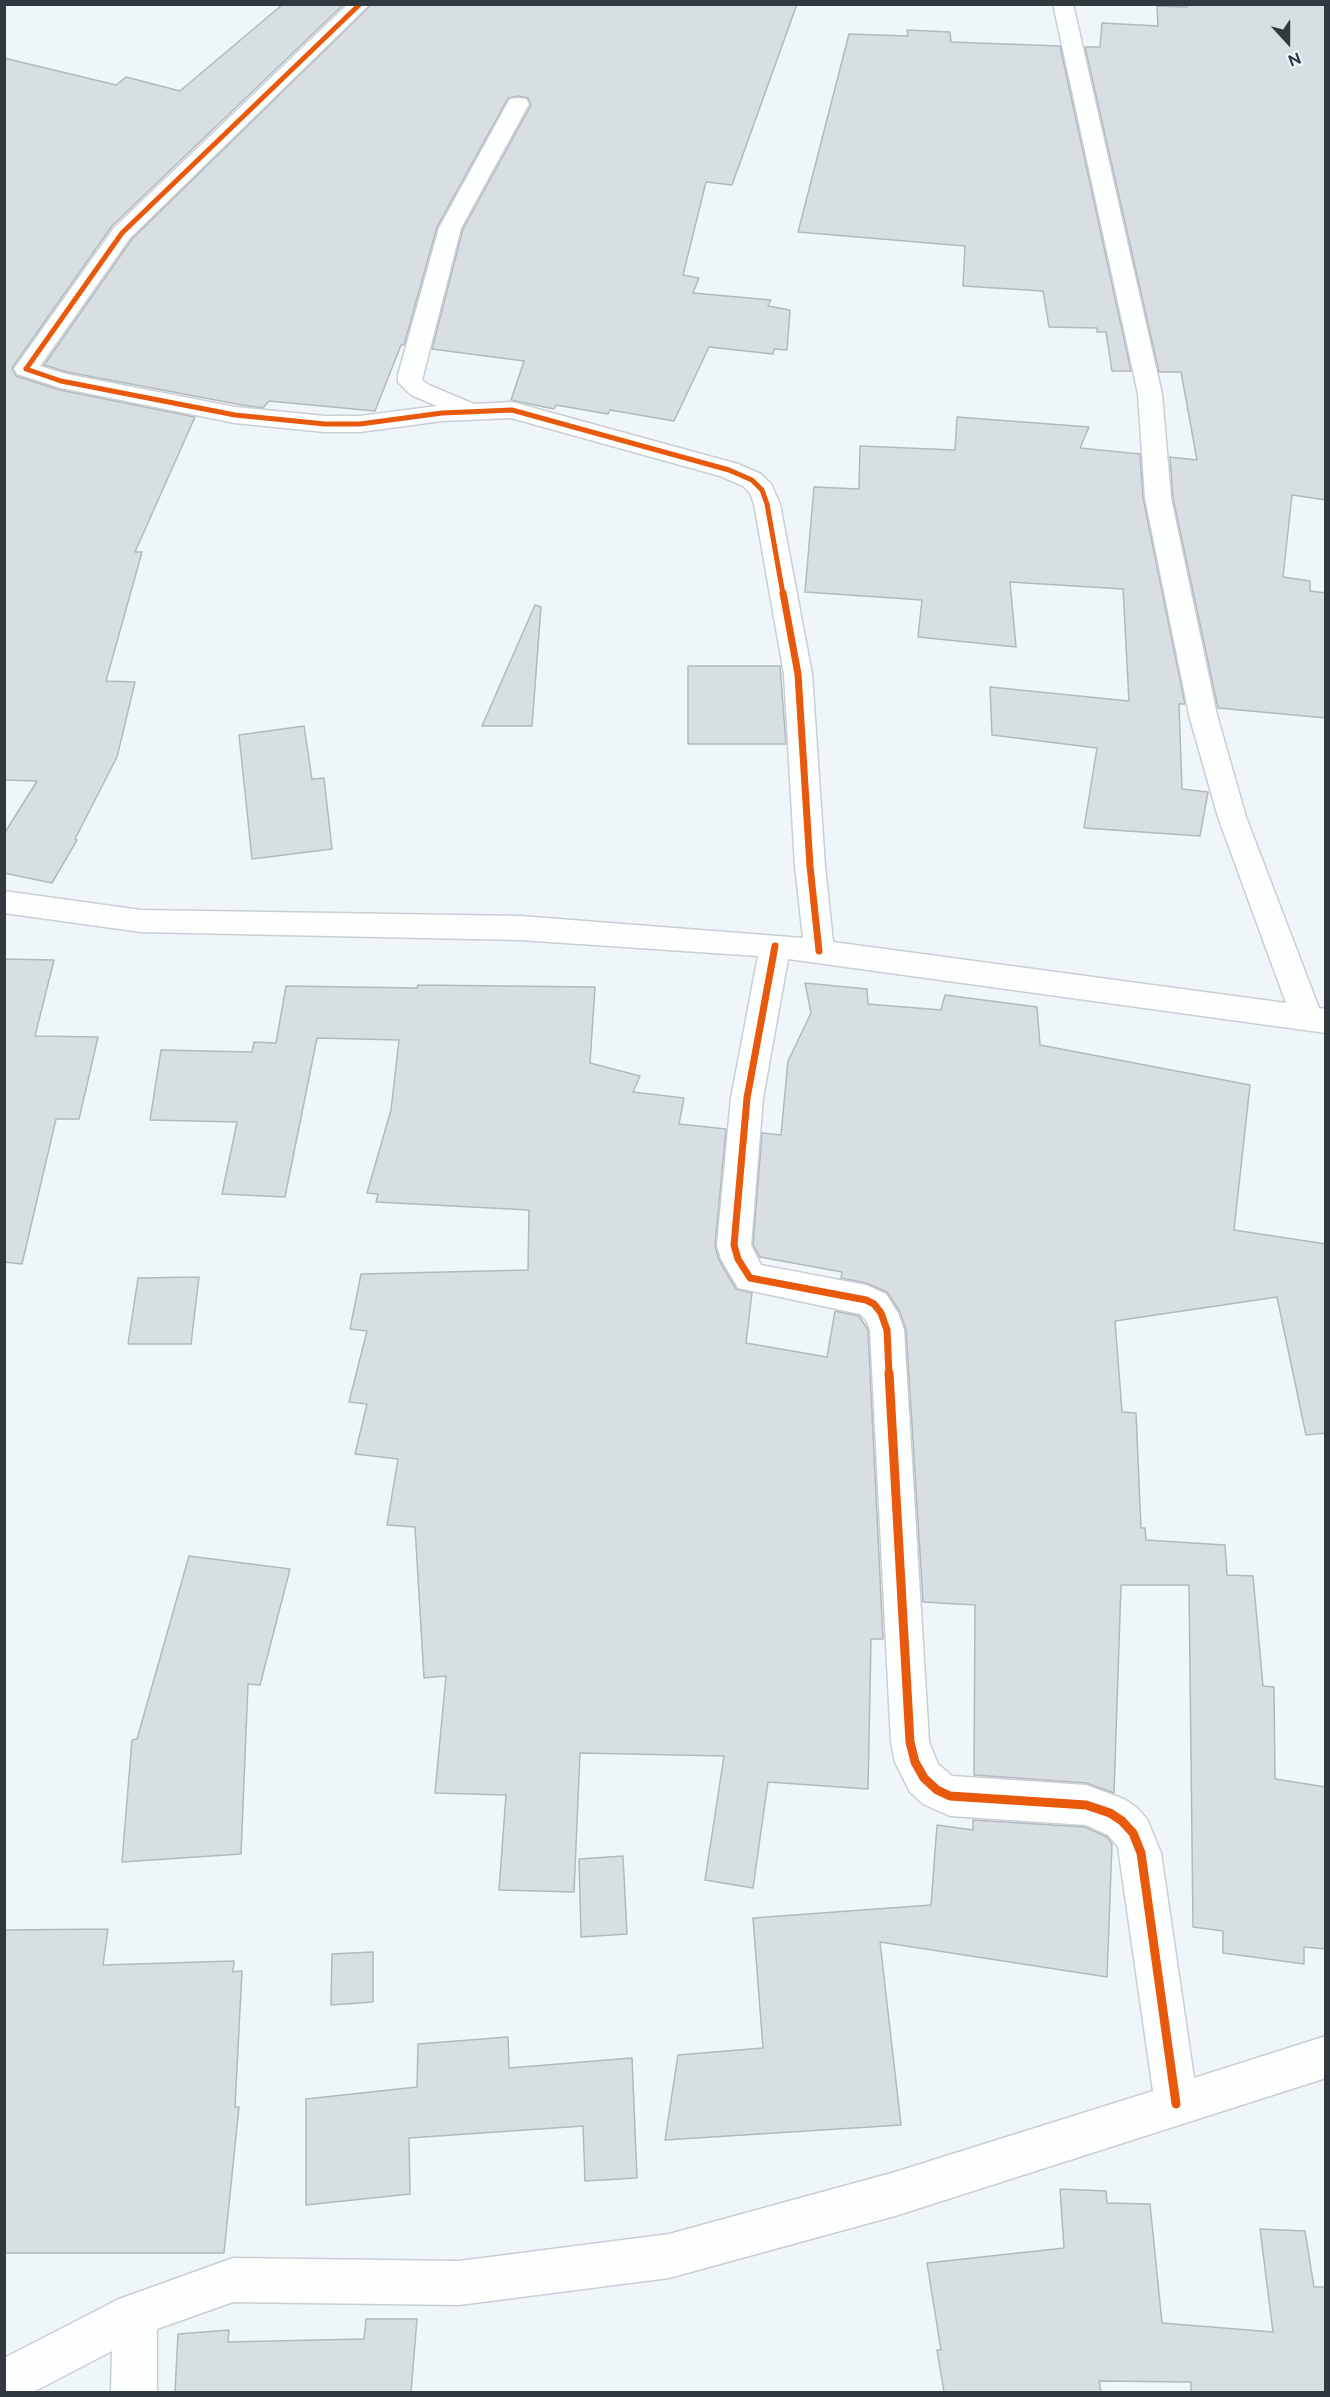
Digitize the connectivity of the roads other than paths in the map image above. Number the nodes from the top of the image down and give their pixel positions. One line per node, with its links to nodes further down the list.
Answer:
1 (360, 4): 4 (street)
2 (1064, 4): 10 (street)
3 (518, 104): 6 (street)
4 (26, 369): 5 (street); 6 (street)
5 (4, 384)
6 (473, 411): 9 (street)
7 (4, 902): 8 (street)
8 (775, 945): 9 (street); 12 (street)
9 (819, 951): 10 (street)
10 (1316, 1020)
11 (1326, 2056): 12 (street)
12 (1176, 2104): 13 (street)
13 (135, 2315): 14 (street); 15 (street)
14 (4, 2383)
15 (134, 2392)

